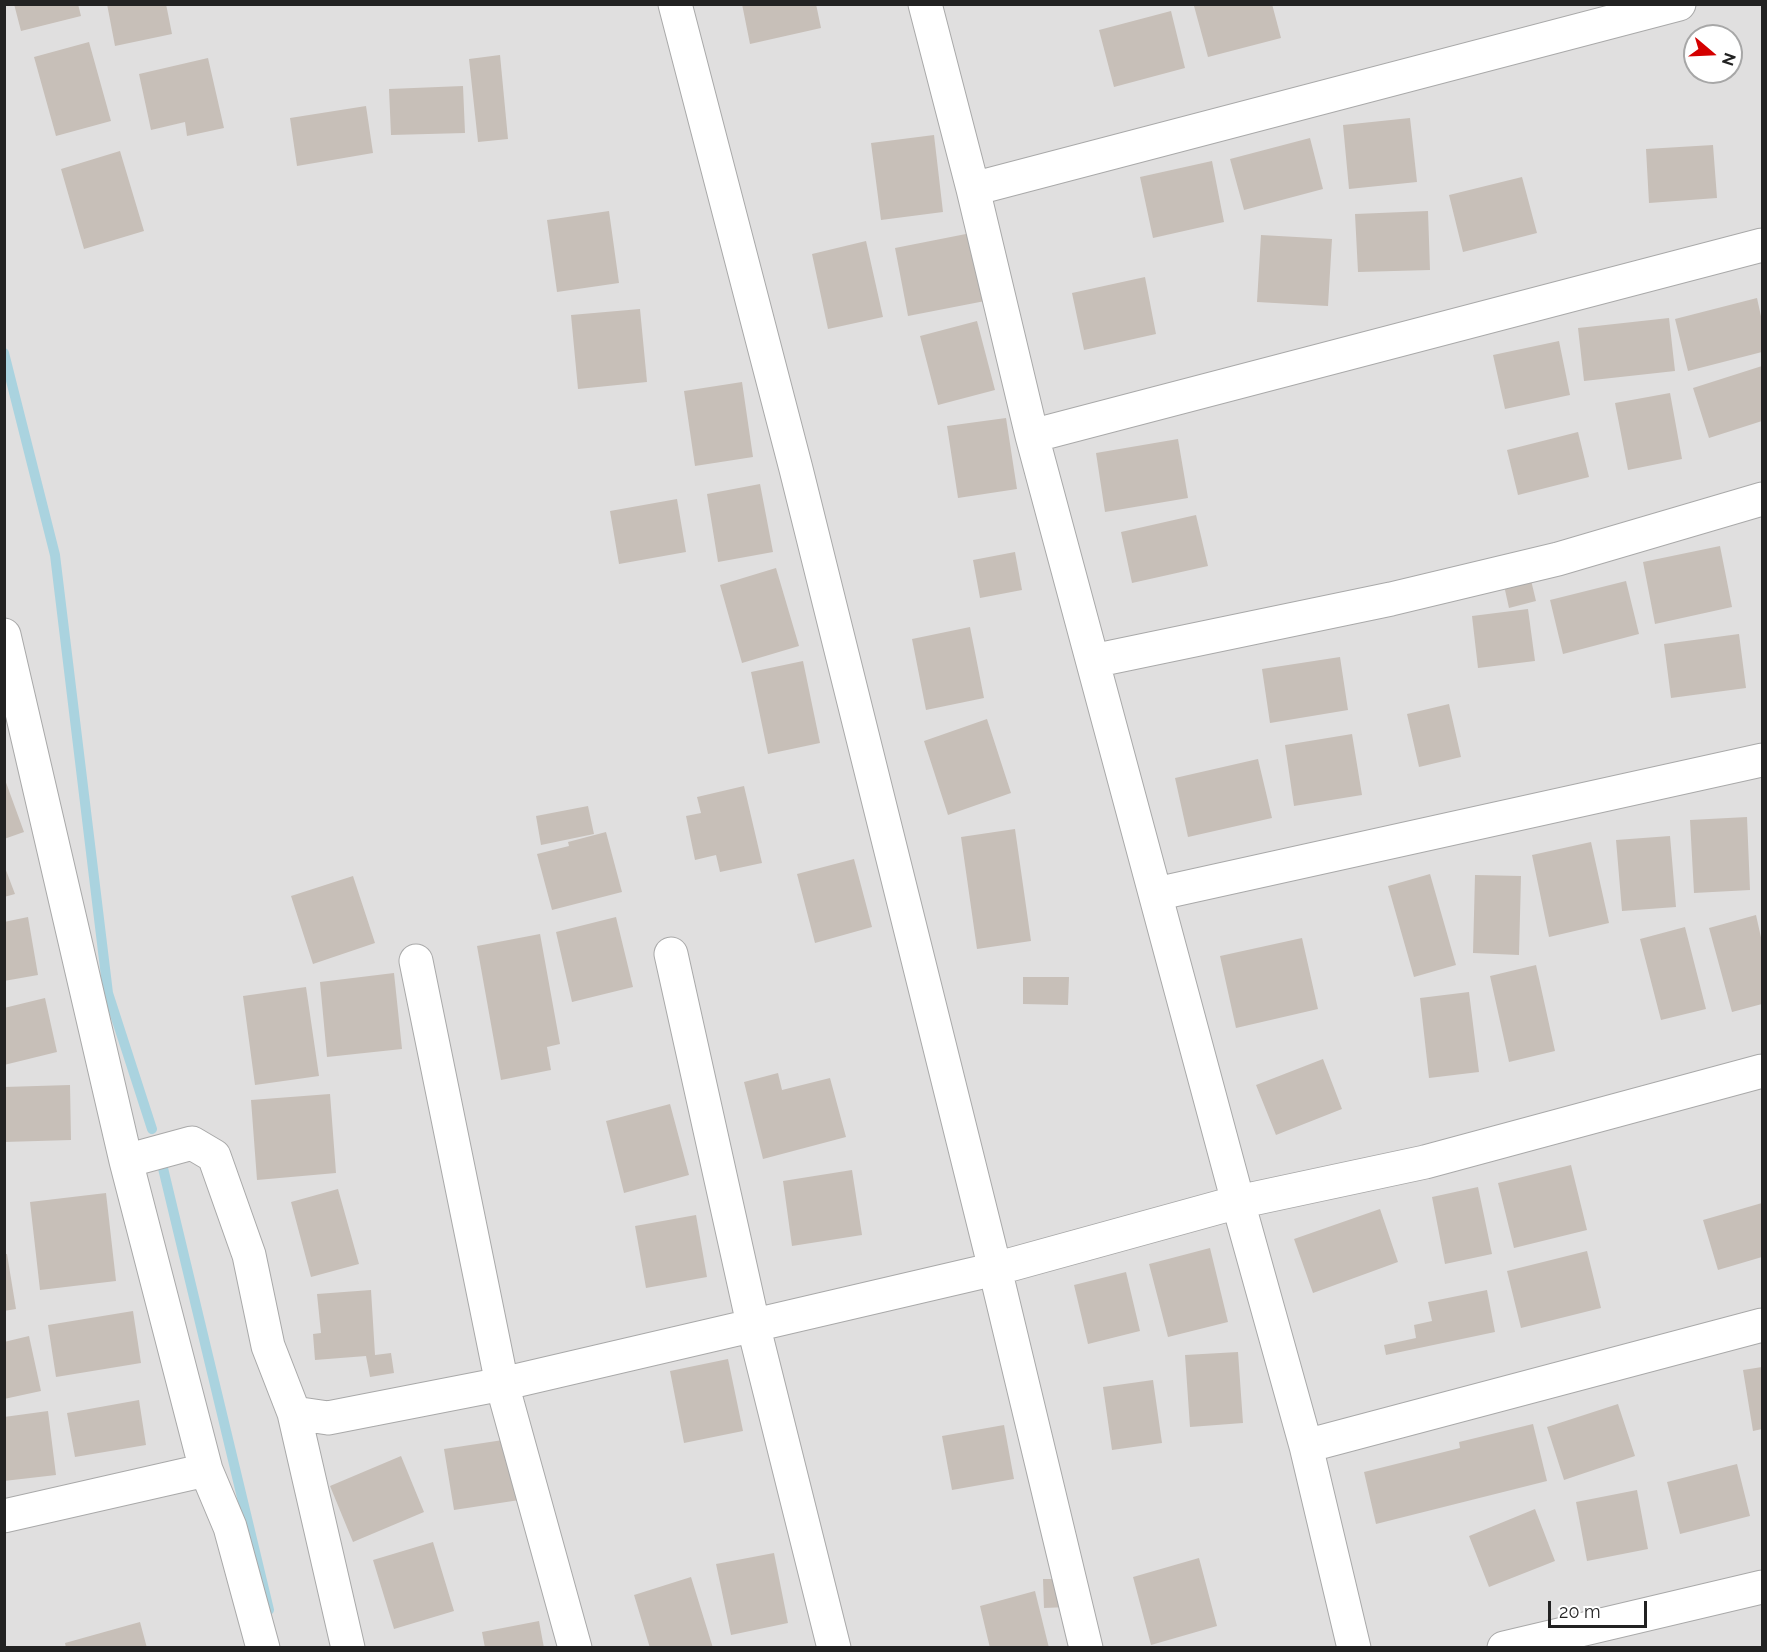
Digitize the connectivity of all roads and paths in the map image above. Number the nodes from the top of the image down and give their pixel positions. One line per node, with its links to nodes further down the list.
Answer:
1 (675, 4): 17 (street)
2 (926, 4): 4 (street)
3 (1679, 4): 4 (street)
4 (973, 189): 6 (street)
5 (1762, 245): 6 (street)
6 (1032, 436): 9 (street)
7 (1762, 499): 9 (street)
8 (4, 634): 15 (street)
9 (1093, 661): 11 (street)
10 (1762, 760): 11 (street)
11 (1156, 894): 16 (street)
12 (671, 954): 18 (street)
13 (416, 961): 20 (street)
14 (1762, 1071): 16 (street)
15 (126, 1161): 21 (street); 23 (street)
16 (1238, 1202): 17 (street); 22 (street)
17 (996, 1269): 18 (street); 30 (street)
18 (753, 1324): 20 (street); 29 (street)
19 (1762, 1325): 22 (street)
20 (502, 1384): 21 (street); 28 (street)
21 (294, 1413): 27 (street)
22 (1306, 1446): 31 (street)
23 (206, 1470): 24 (street); 26 (street)
24 (4, 1516)
25 (1762, 1587): 32 (street)
26 (263, 1647)
27 (348, 1647)
28 (575, 1647)
29 (834, 1647)
30 (1086, 1647)
31 (1354, 1647)
32 (1504, 1647)

